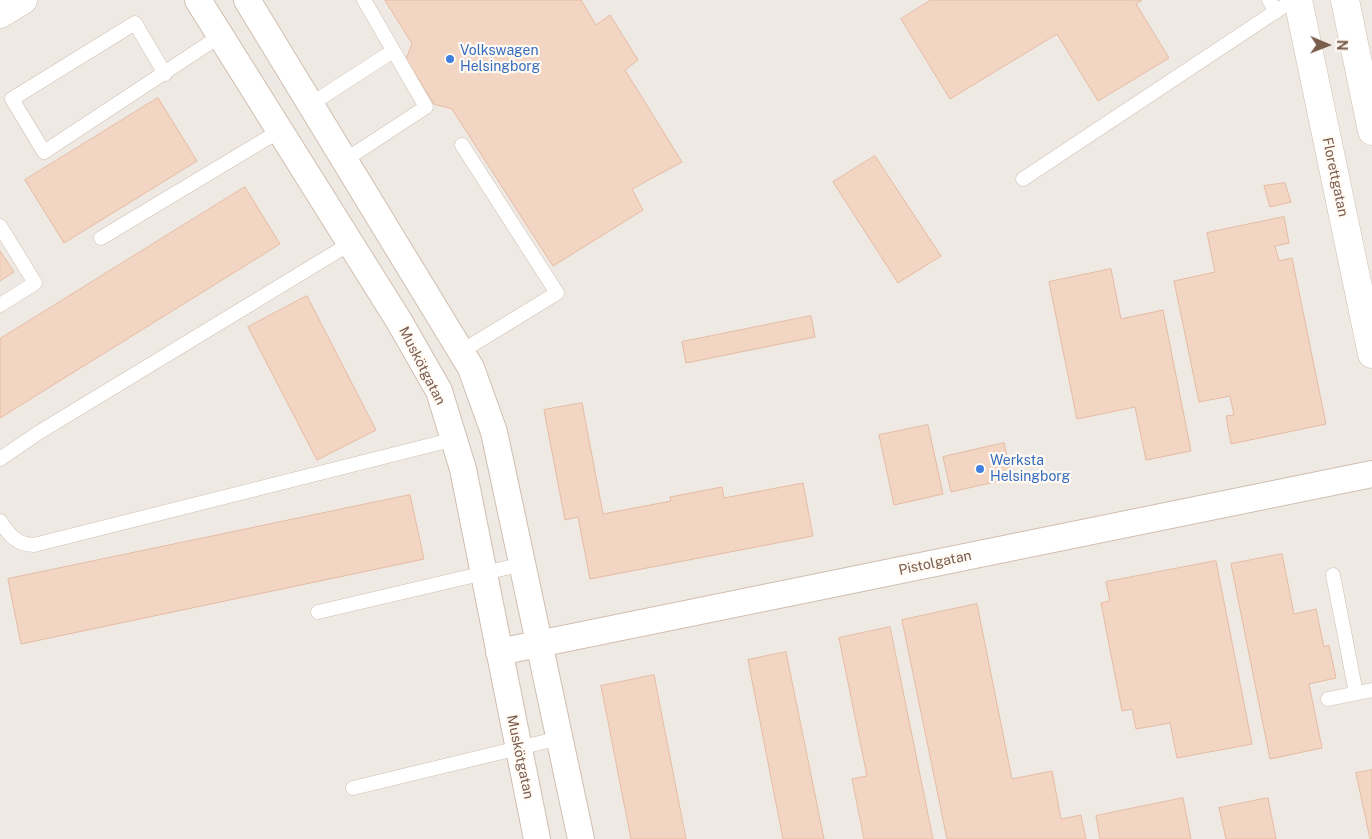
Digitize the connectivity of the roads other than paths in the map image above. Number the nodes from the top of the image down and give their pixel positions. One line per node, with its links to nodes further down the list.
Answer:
1 (22, 0): 8 (street)
2 (198, 0): 9 (street, Muskötgatan)
3 (247, 0): 12 (street)
4 (364, 0): 10 (lane)
5 (1293, 0): 7 (lane)
6 (1345, 0): 14 (street)
7 (1281, 4): 17 (lane); 23 (street, Florettgatan)
8 (0, 14)
9 (220, 36): 11 (lane); 13 (street, Muskötgatan)
10 (393, 50): 12 (lane); 16 (lane)
11 (165, 74): 11 (lane)
12 (311, 104): 16 (street)
13 (282, 130): 19 (lane); 20 (street, Muskötgatan)
14 (1372, 131)
15 (462, 146): 22 (lane)
16 (345, 160): 22 (street)
17 (1023, 179)
18 (0, 226): 21 (lane)
19 (101, 238)
20 (351, 243): 24 (street, Muskötgatan); 25 (lane)
21 (0, 305)
22 (462, 351): 28 (street)
23 (1372, 354)
24 (456, 439): 27 (lane); 29 (street, Muskötgatan)
25 (0, 459)
26 (1372, 474): 32 (street, Pistolgatan)
27 (0, 521)
28 (523, 564): 29 (lane); 32 (street)
29 (484, 574): 31 (lane); 33 (street, Muskötgatan)
30 (1333, 575): 35 (lane)
31 (318, 612)
32 (540, 644): 33 (street, Pistolgatan); 37 (street)
33 (499, 652): 38 (street, Muskötgatan)
34 (1372, 690): 35 (lane)
35 (1356, 693): 36 (lane)
36 (1328, 699)
37 (560, 738): 38 (lane); 41 (street)
38 (518, 749): 39 (lane); 40 (street, Muskötgatan)
39 (353, 788)
40 (537, 839)
41 (581, 839)

